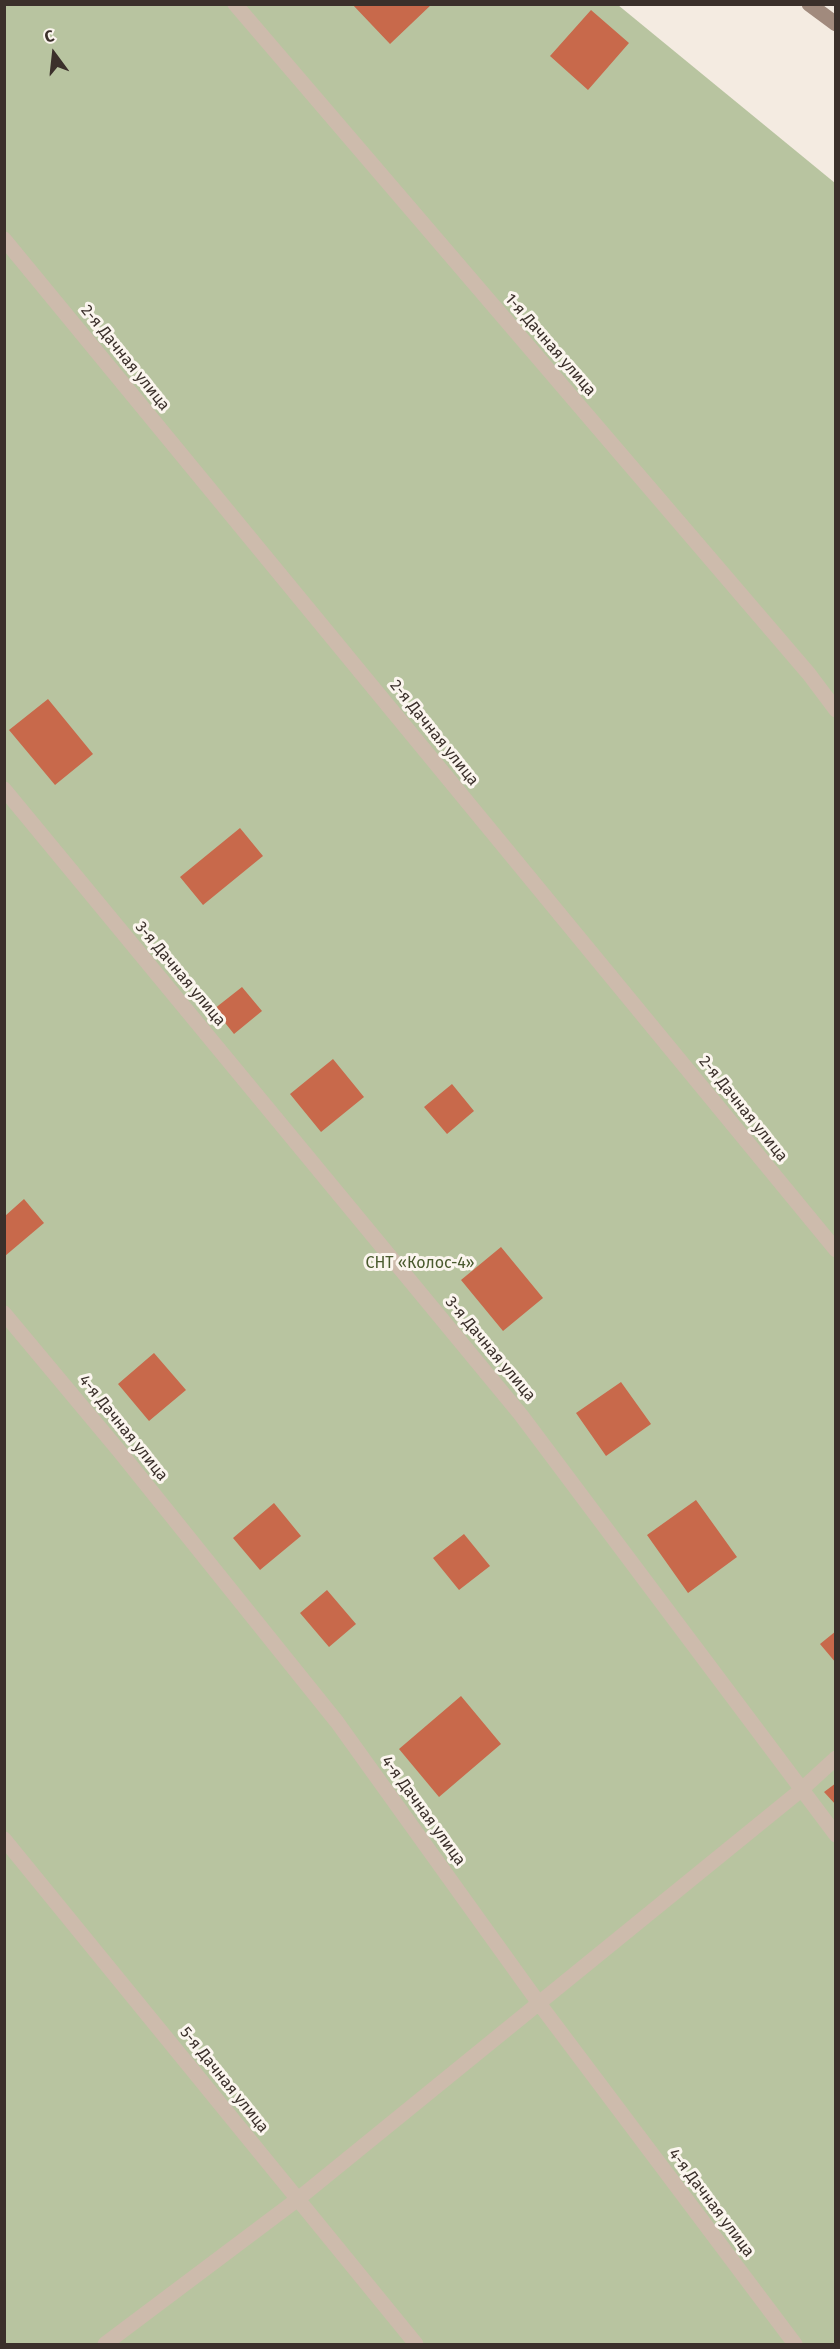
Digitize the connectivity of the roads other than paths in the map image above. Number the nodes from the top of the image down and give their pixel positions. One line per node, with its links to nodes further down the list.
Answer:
1 (235, 4): 5 (street, 1-я Дачная улица)
2 (809, 4): 3 (street)
3 (836, 24)
4 (4, 239): 7 (street, 2-я Дачная улица)
5 (836, 710)
6 (4, 789): 10 (street, 3-я Дачная улица)
7 (836, 1250)
8 (4, 1313): 13 (street, 4-я Дачная улица)
9 (836, 1758): 10 (street)
10 (801, 1790): 11 (street, 3-я Дачная улица); 13 (street)
11 (836, 1835)
12 (4, 1839): 14 (street, 5-я Дачная улица)
13 (538, 2002): 14 (street); 17 (street, 4-я Дачная улица)
14 (298, 2199): 15 (street); 16 (street, 5-я Дачная улица)
15 (105, 2344)
16 (416, 2344)
17 (795, 2344)

